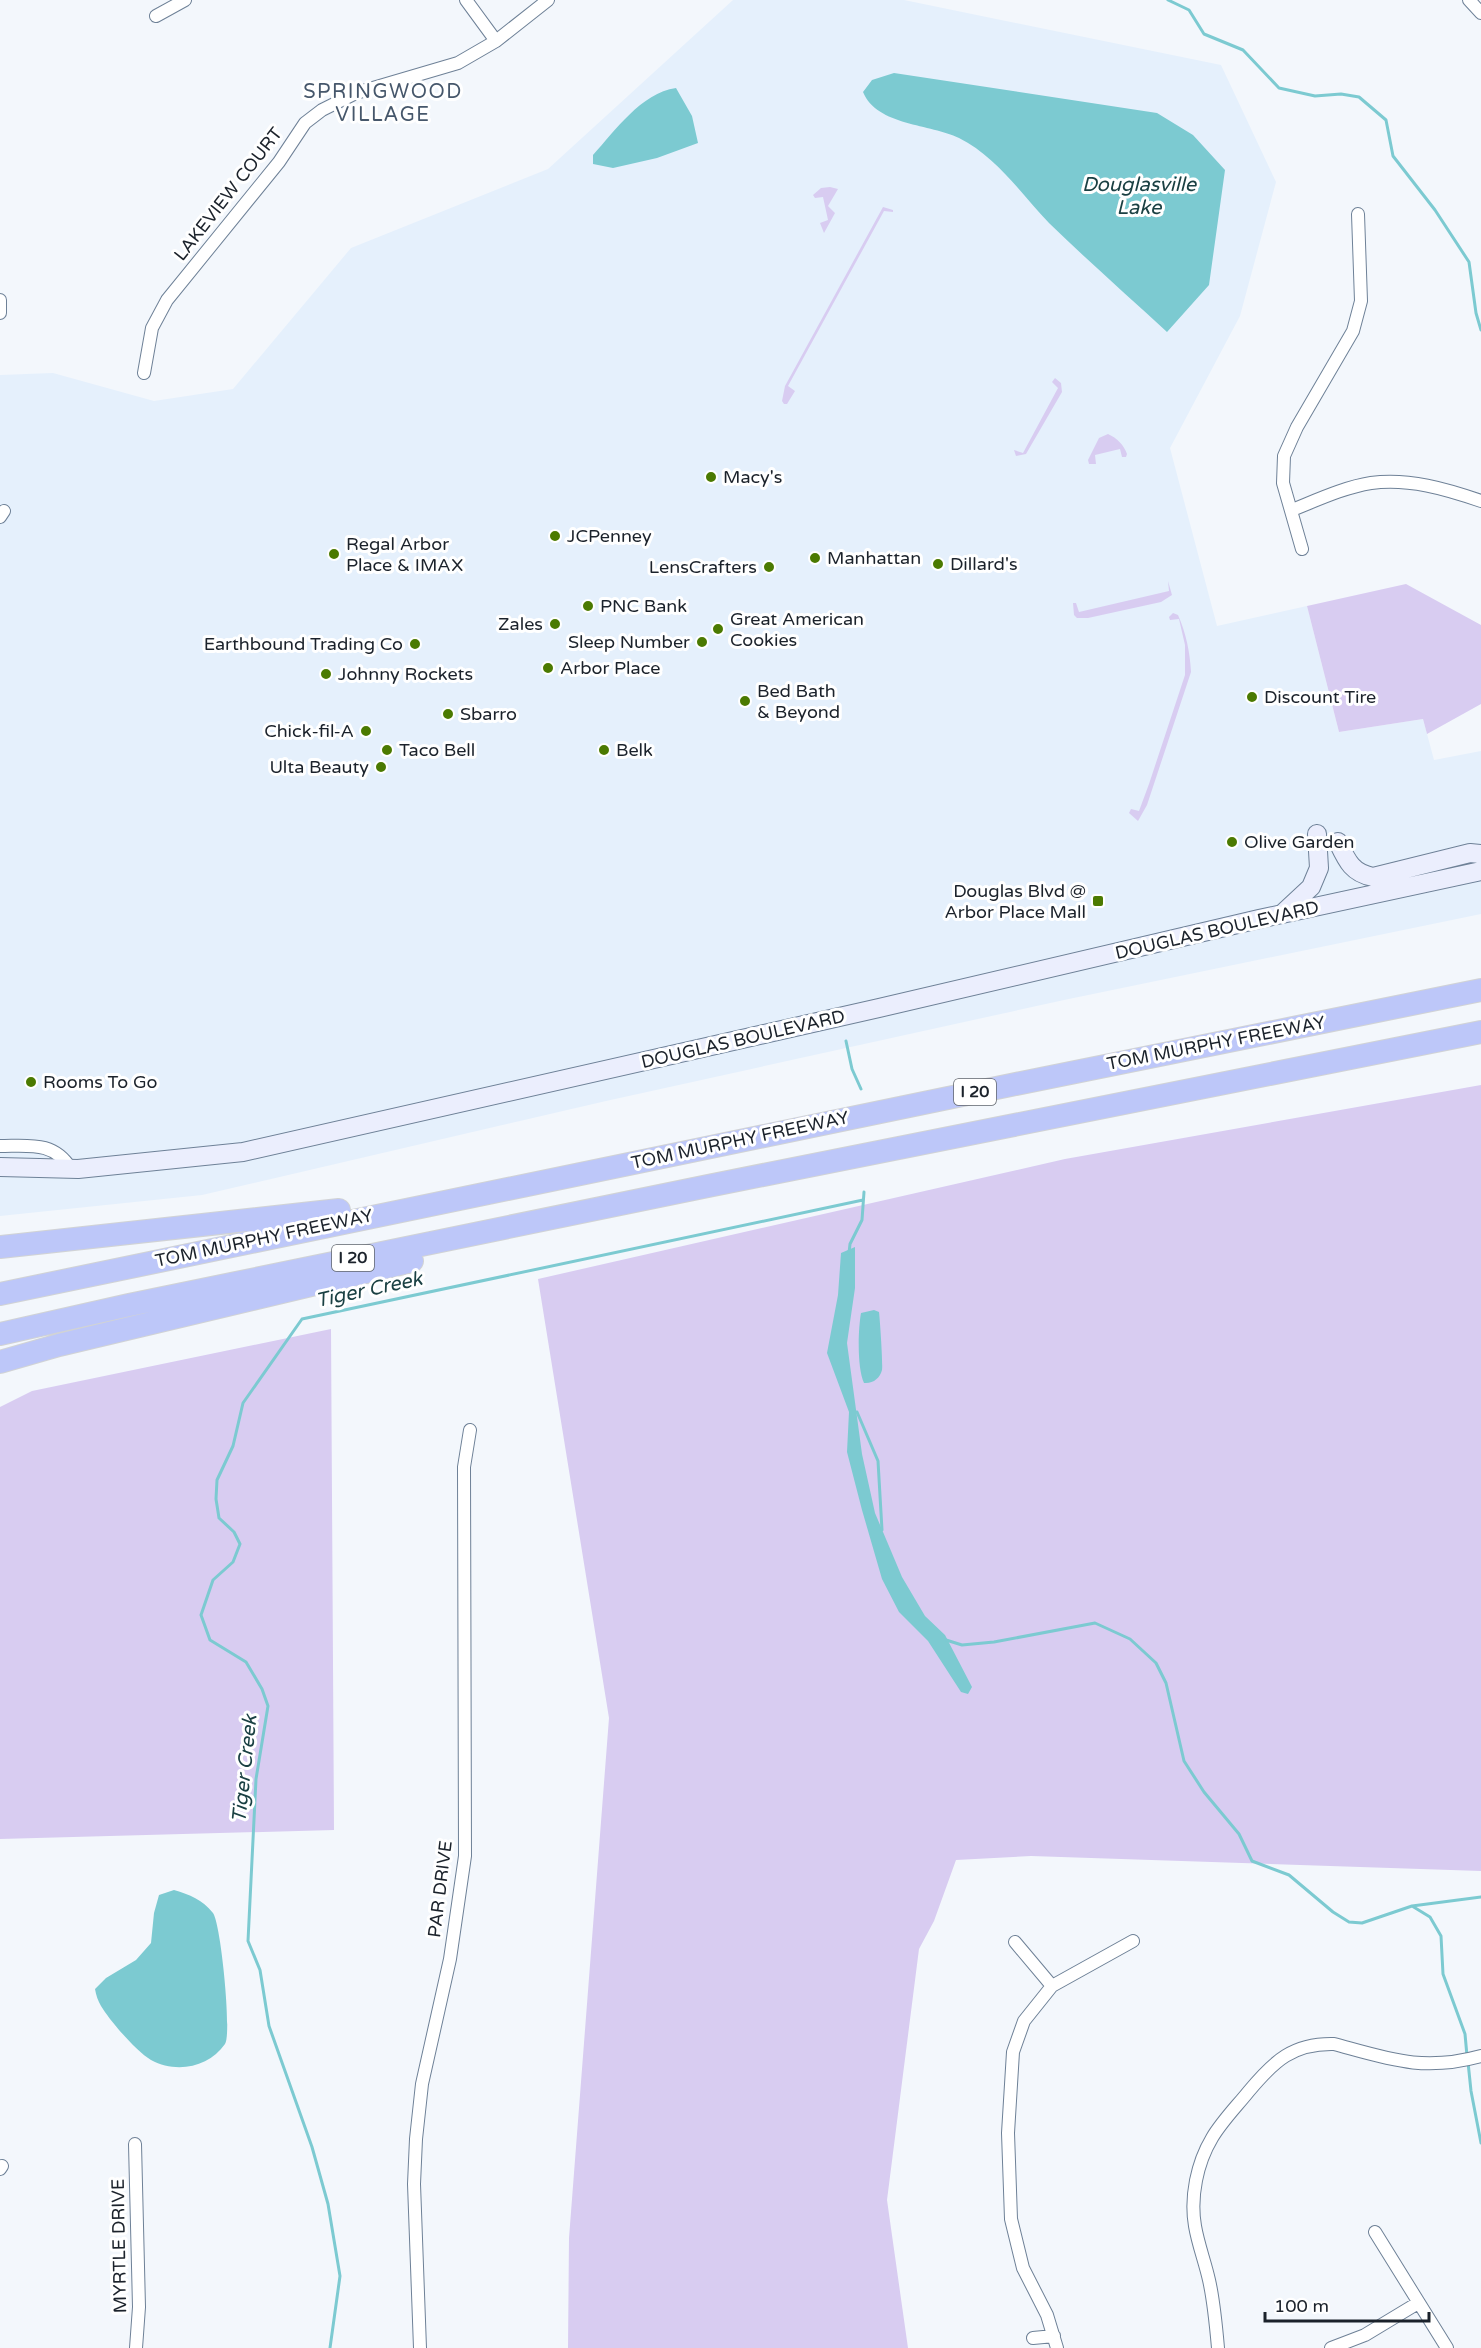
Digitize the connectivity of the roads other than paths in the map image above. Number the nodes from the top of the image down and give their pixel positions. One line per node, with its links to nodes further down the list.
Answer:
1 (185, 0): 6 (street)
2 (466, 0): 7 (street)
3 (548, 0): 7 (street, LAKEVIEW COURT)
4 (1469, 0): 5 (street)
5 (1481, 13)
6 (156, 16)
7 (496, 41): 11 (street, LAKEVIEW COURT)
8 (1358, 214): 13 (street)
9 (0, 300): 10 (street)
10 (0, 313)
11 (144, 373)
12 (1481, 501): 13 (street)
13 (1292, 510): 14 (street)
14 (1302, 549)
15 (1317, 834): 19 (main road)
16 (1338, 842): 17 (main road)
17 (1481, 854)
18 (1481, 871): 19 (main road, DOUGLAS BOULEVARD)
19 (1282, 914): 24 (main road, DOUGLAS BOULEVARD)
20 (1481, 990): 26 (highway, TOM MURPHY FREEWAY / I 20)
21 (1481, 1032): 25 (highway, TOM MURPHY FREEWAY / I 20)
22 (0, 1146): 24 (street)
23 (0, 1167): 24 (main road, DOUGLAS BOULEVARD)
24 (72, 1169)
25 (708, 1186): 29 (highway, TOM MURPHY FREEWAY / I 20); 30 (highway)
26 (469, 1196): 27 (highway); 28 (highway, TOM MURPHY FREEWAY / I 20)
27 (0, 1247)
28 (0, 1294)
29 (0, 1334)
30 (0, 1362)
31 (470, 1430): 42 (street, PAR DRIVE)
32 (1015, 1941): 34 (street)
33 (1133, 1941): 34 (street)
34 (1052, 1986): 40 (street)
35 (1481, 2056): 43 (street)
36 (135, 2144): 41 (street, MYRTLE DRIVE)
37 (1375, 2232): 38 (street)
38 (1418, 2302): 44 (street); 45 (street)
39 (1033, 2338): 40 (street)
40 (1056, 2342)
41 (136, 2348)
42 (420, 2348)
43 (1218, 2348)
44 (1331, 2348)
45 (1447, 2348)

